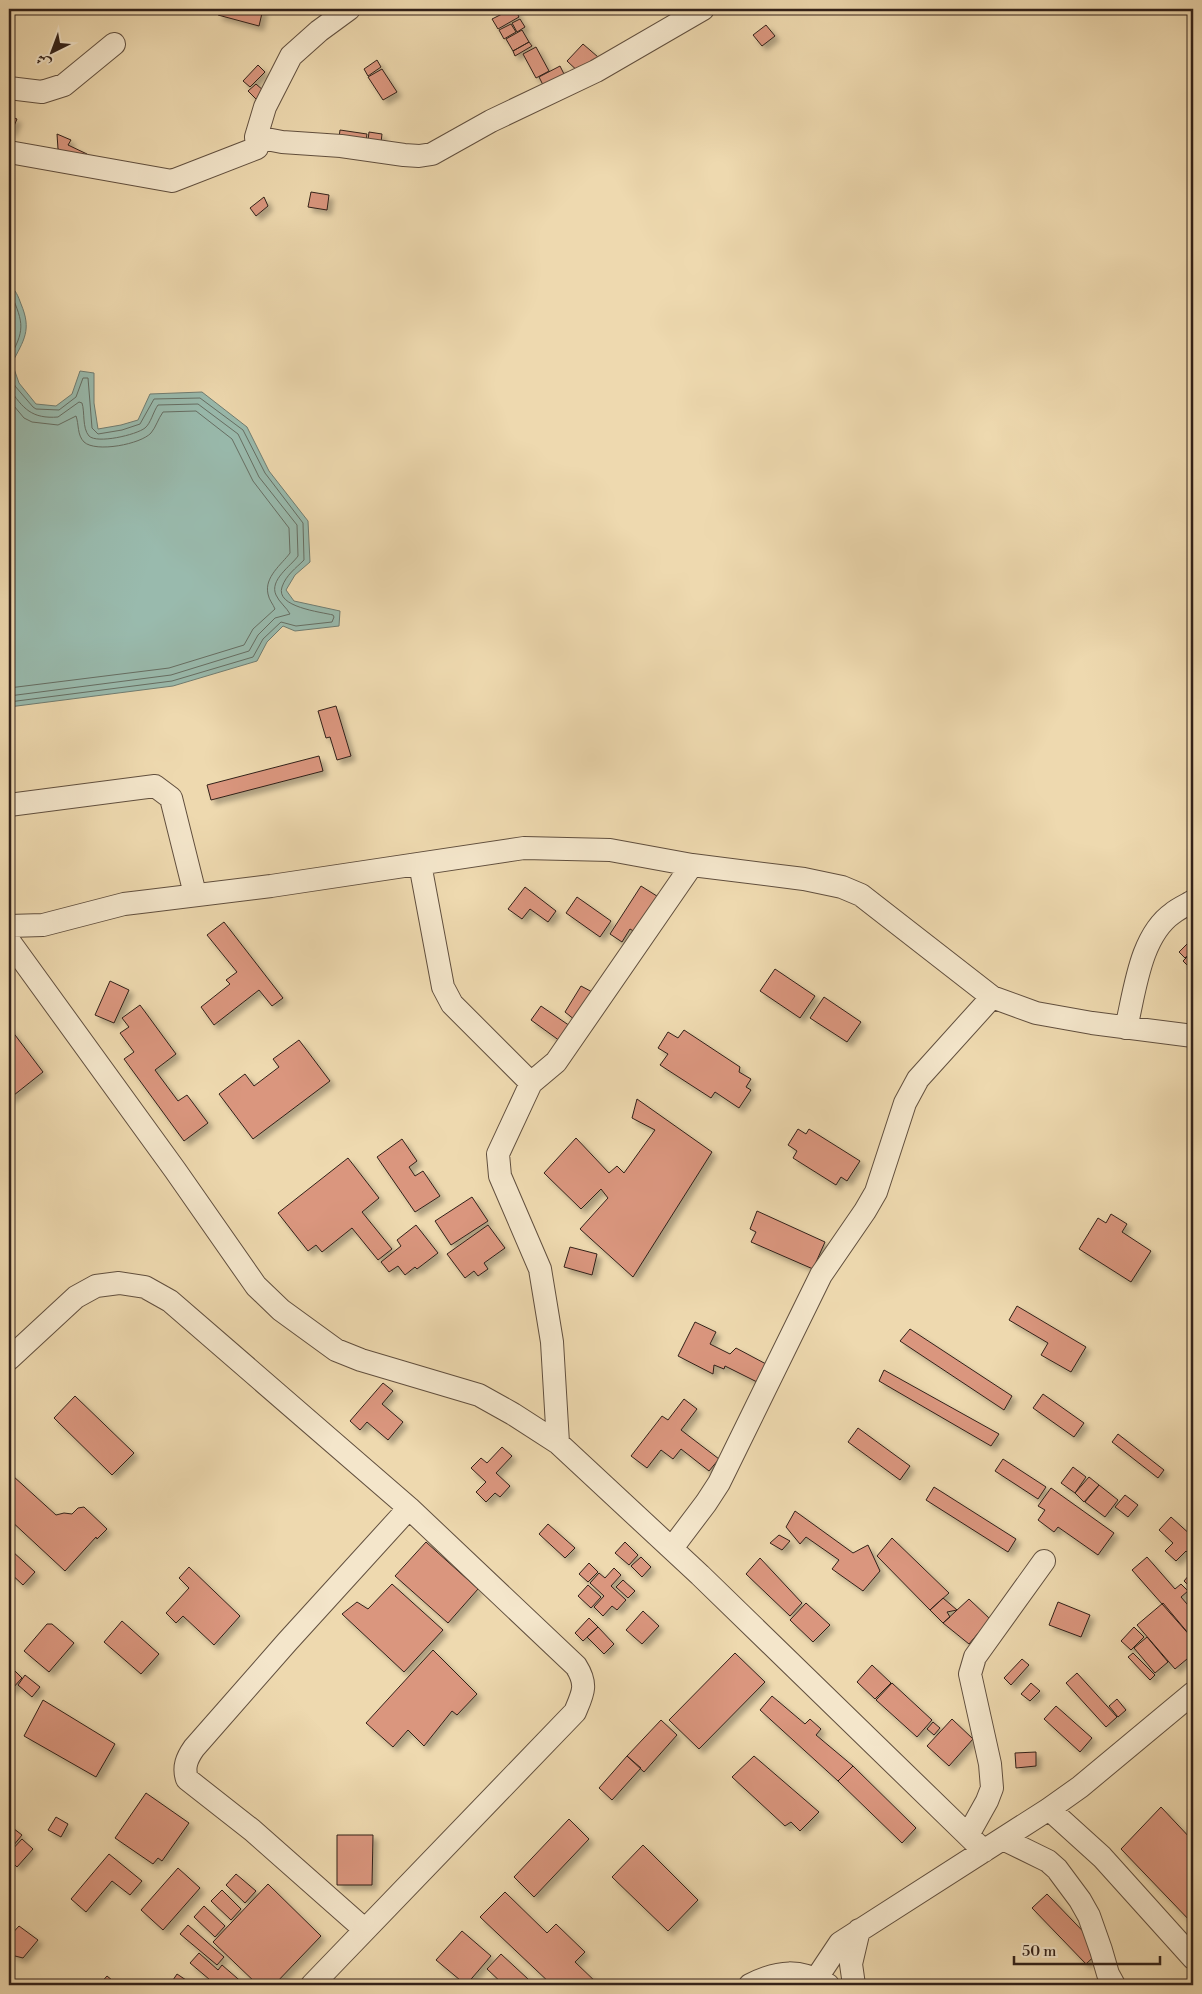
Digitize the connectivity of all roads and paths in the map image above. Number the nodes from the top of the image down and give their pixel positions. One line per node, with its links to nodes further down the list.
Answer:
1 (349, 9): 5 (street)
2 (692, 11): 5 (street)
3 (114, 44): 4 (street)
4 (9, 88)
5 (256, 137): 6 (street)
6 (9, 152)
7 (9, 805): 10 (street)
8 (420, 864): 9 (street); 10 (street); 17 (street)
9 (692, 865): 14 (street); 17 (street)
10 (195, 894): 12 (street)
11 (1193, 901): 15 (street)
12 (9, 926)
13 (9, 941): 19 (street)
14 (992, 997): 15 (street); 21 (street)
15 (1126, 1028): 16 (street)
16 (1193, 1036)
17 (531, 1083): 19 (street)
18 (9, 1359): 20 (street)
19 (558, 1443): 21 (street)
20 (409, 1508): 28 (street); 28 (street)
21 (672, 1548): 25 (street)
22 (1044, 1561): 25 (street)
23 (1193, 1693): 24 (street)
24 (1049, 1809): 26 (street); 30 (street)
25 (968, 1835): 27 (street)
26 (1003, 1839): 27 (street); 35 (street)
27 (984, 1851): 29 (street)
28 (364, 1929): 32 (street)
29 (859, 1930): 31 (street); 34 (street)
30 (1193, 1958)
31 (819, 1983): 33 (street)
32 (312, 1985)
33 (750, 1985)
34 (854, 1985)
35 (1114, 1985)

